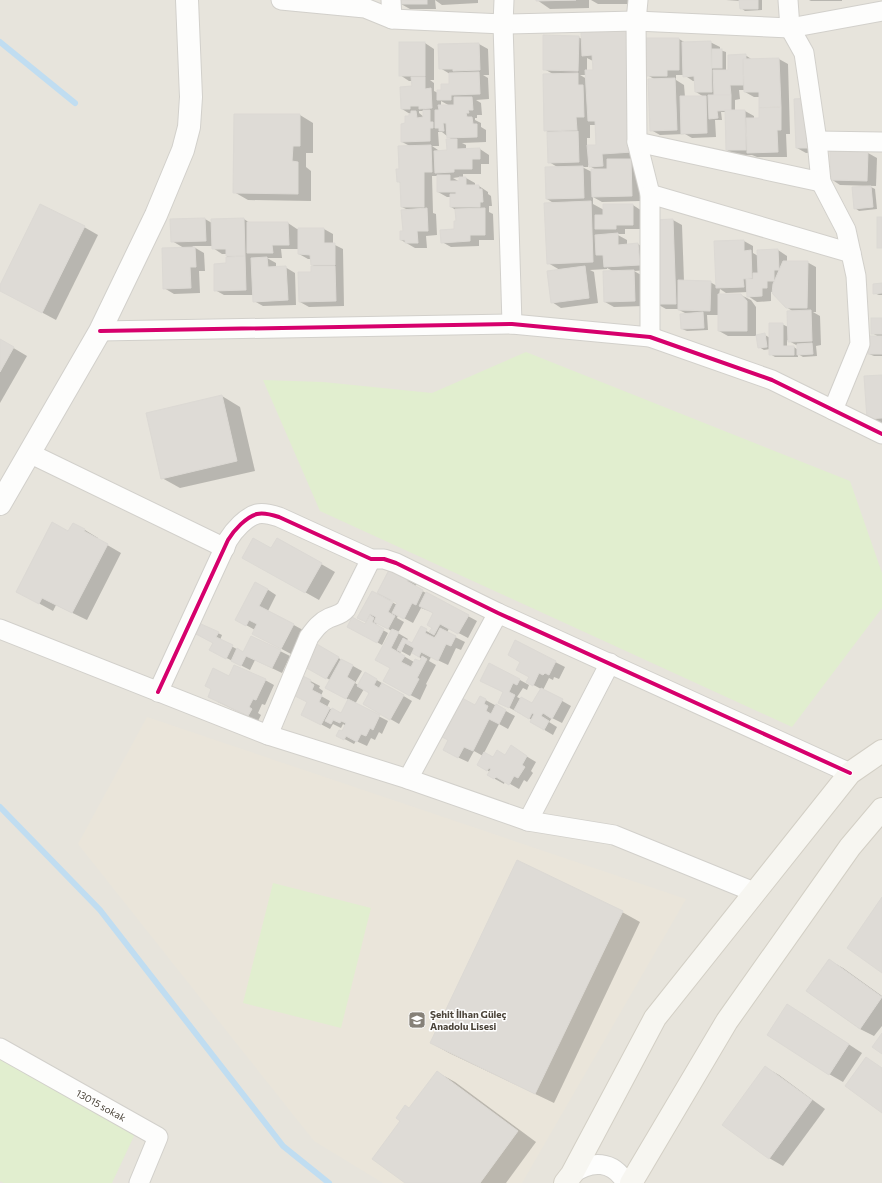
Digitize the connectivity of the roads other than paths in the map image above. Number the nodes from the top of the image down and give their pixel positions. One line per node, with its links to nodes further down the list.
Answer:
1 (188, 0): 19 (street)
2 (281, 0): 8 (street)
3 (391, 0): 8 (street)
4 (504, 0): 10 (street)
5 (638, 0): 9 (street)
6 (788, 0): 11 (street)
7 (882, 11): 11 (street)
8 (392, 19): 10 (street)
9 (636, 21): 10 (street); 11 (street); 13 (street)
10 (503, 24): 18 (street)
11 (790, 28): 12 (street)
12 (817, 141): 14 (street); 15 (street)
13 (637, 142): 15 (street); 16 (street)
14 (882, 142)
15 (821, 182): 17 (street)
16 (650, 194): 17 (street); 20 (street)
17 (851, 253): 21 (street)
18 (512, 324): 19 (street); 20 (street)
19 (100, 331): 23 (street)
20 (650, 337): 21 (street)
21 (833, 410): 22 (street)
22 (882, 434)
23 (29, 453): 24 (street); 25 (street)
24 (0, 504)
25 (225, 548): 26 (street); 30 (street)
26 (371, 559): 27 (street); 31 (street)
27 (498, 613): 29 (street); 34 (street)
28 (0, 629): 30 (street)
29 (610, 663): 33 (street); 36 (street)
30 (158, 692): 31 (street)
31 (268, 735): 34 (street)
32 (882, 751): 33 (main road)
33 (850, 773): 37 (main road)
34 (408, 779): 36 (street)
35 (882, 809): 42 (main road)
36 (528, 821): 37 (street)
37 (754, 892): 39 (main road)
38 (0, 1048): 40 (street, 13015 sokak)
39 (568, 1179): 41 (street)
40 (139, 1183)
41 (626, 1183)
42 (631, 1183)

